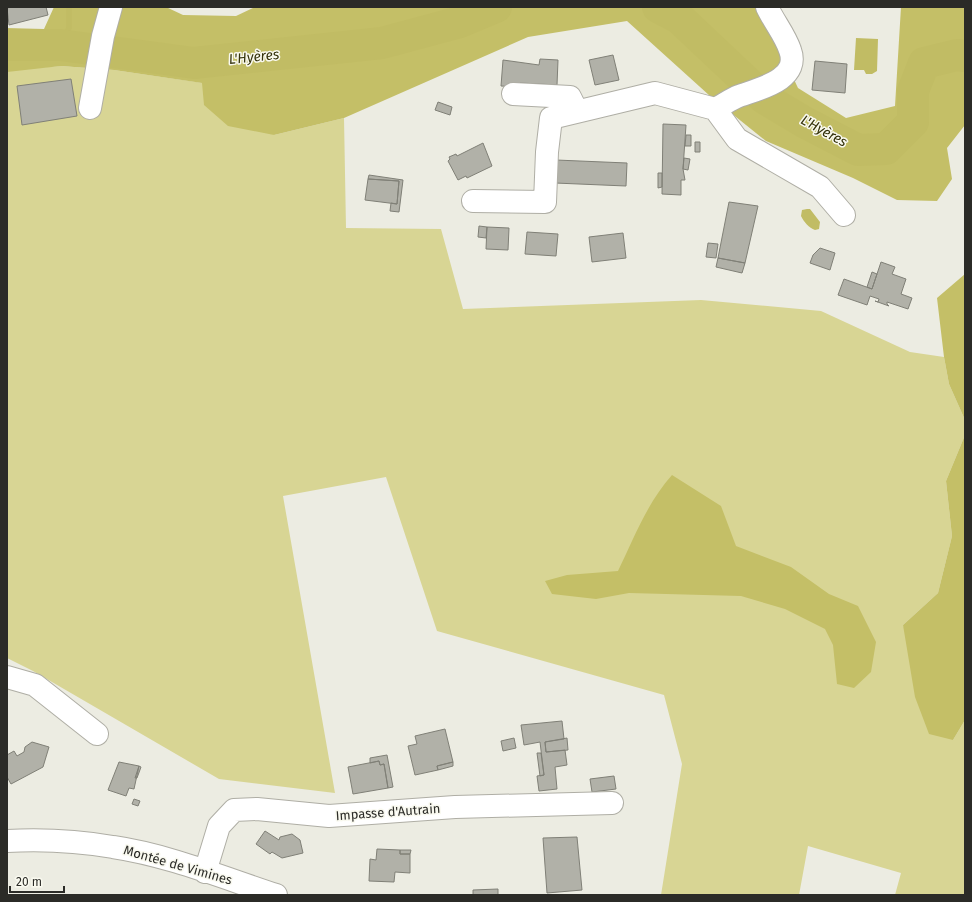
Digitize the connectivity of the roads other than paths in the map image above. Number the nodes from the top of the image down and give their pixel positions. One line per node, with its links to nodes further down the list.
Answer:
1 (112, 7): 4 (street)
2 (767, 7): 5 (street)
3 (513, 94): 6 (street)
4 (90, 108)
5 (715, 109): 6 (street); 8 (street)
6 (577, 111): 7 (street)
7 (473, 201)
8 (844, 215)
9 (7, 678): 10 (street)
10 (97, 734)
11 (612, 803): 13 (street, Impasse d'Autrain)
12 (7, 841): 13 (street, Montée de Vimines)
13 (205, 872): 14 (street, Montée de Vimines)
14 (276, 895)

